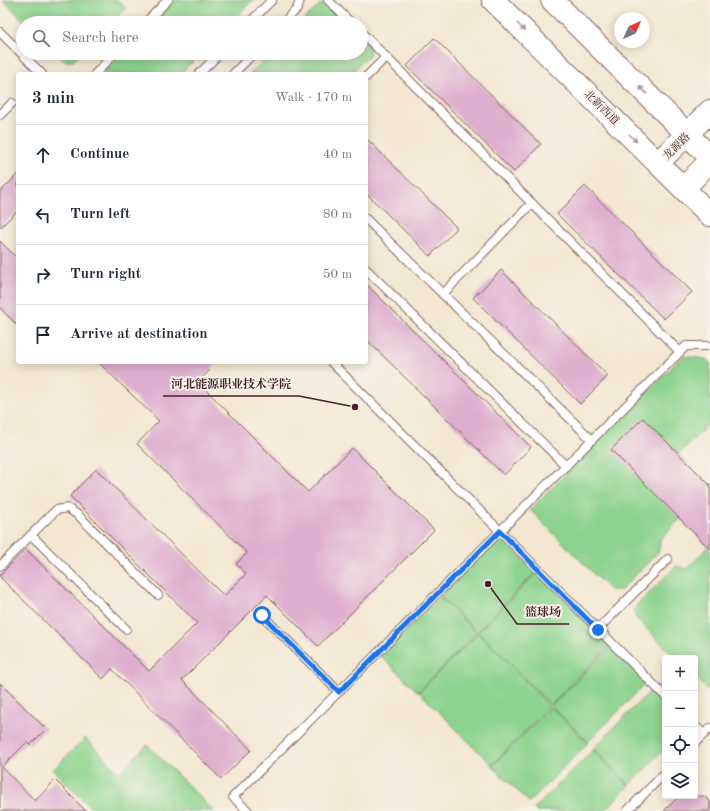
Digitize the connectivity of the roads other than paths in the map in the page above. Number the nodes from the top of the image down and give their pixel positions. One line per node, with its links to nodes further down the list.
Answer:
1 (168, 0): 7 (lane)
2 (272, 0): 8 (lane)
3 (300, 0): 9 (lane)
4 (328, 0): 10 (lane)
5 (493, 0): 30 (main road, 北新西道, one-way to 30)
6 (552, 0): 27 (main road, one-way to 6)
7 (152, 16)
8 (256, 16)
9 (290, 16)
10 (344, 16)
11 (0, 32): 13 (lane)
12 (368, 39): 14 (lane)
13 (16, 48)
14 (386, 56): 23 (lane); 32 (lane)
15 (28, 60): 19 (lane)
16 (108, 60): 20 (lane)
17 (213, 60): 21 (lane)
18 (247, 60): 22 (lane)
19 (40, 72)
20 (96, 72)
21 (201, 72)
22 (235, 72)
23 (368, 74)
24 (12, 102): 26 (lane)
25 (710, 111): 27 (main road, 龙源路)
26 (0, 114)
27 (687, 134): 28 (main road); 30 (main road, 龙源路)
28 (710, 157)
29 (710, 161): 31 (main road)
30 (658, 163): 31 (main road, 北新西道)
31 (684, 188): 33 (main road, 北新西道)
32 (532, 203): 36 (lane); 38 (lane)
33 (710, 215)
34 (368, 221): 36 (lane)
35 (368, 271): 41 (lane)
36 (443, 294): 40 (lane)
37 (710, 346): 38 (lane)
38 (680, 352): 40 (lane)
39 (333, 364): 42 (lane)
40 (592, 440): 41 (lane)
41 (566, 466): 42 (lane)
42 (500, 531): 49 (lane); 50 (lane)
43 (31, 534): 45 (lane); 46 (lane); 48 (lane)
44 (668, 559): 49 (lane)
45 (0, 566)
46 (158, 595)
47 (262, 615): 50 (lane)
48 (126, 629)
49 (598, 630): 51 (lane)
50 (339, 692): 57 (lane)
51 (662, 693)
52 (696, 727): 54 (lane)
53 (710, 728): 54 (lane)
54 (704, 734): 55 (lane)
55 (698, 740)
56 (662, 776): 58 (lane)
57 (248, 811)
58 (627, 811)

